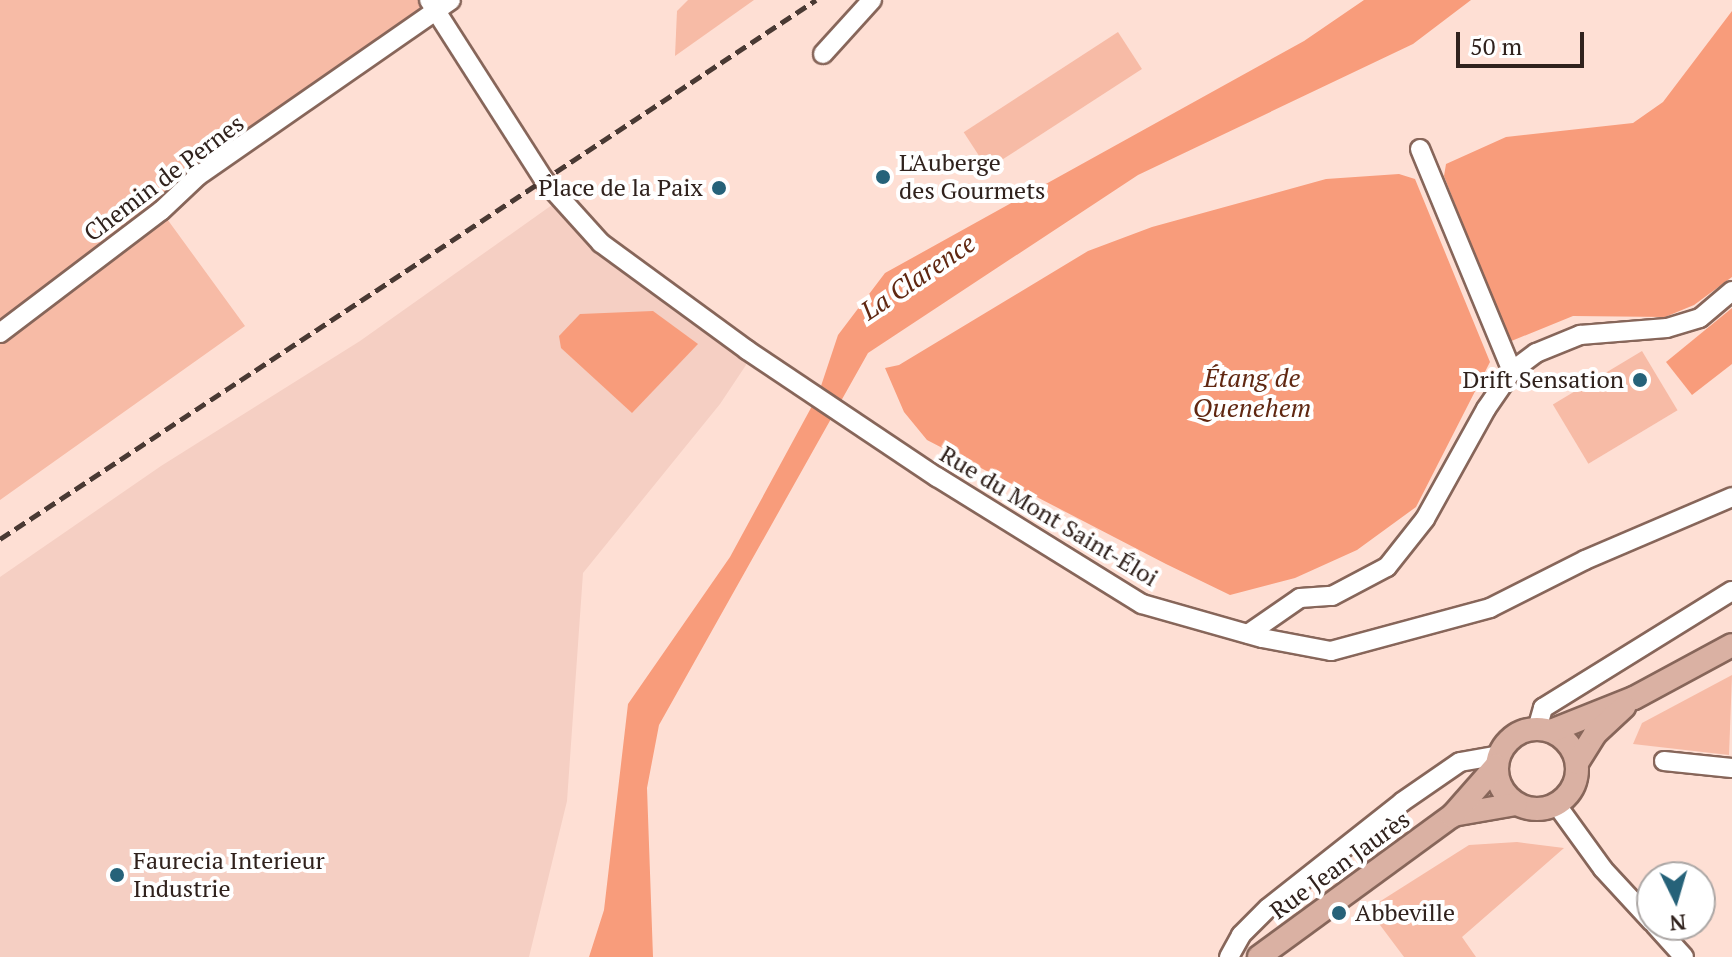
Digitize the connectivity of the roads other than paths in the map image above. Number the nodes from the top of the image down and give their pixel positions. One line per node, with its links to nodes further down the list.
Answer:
1 (872, 0): 3 (street)
2 (439, 4): 6 (street, Chemin de Pernes); 10 (street, Rue du Mont Saint-Éloi)
3 (823, 54)
4 (1420, 149): 7 (street)
5 (1732, 291): 7 (street)
6 (0, 333)
7 (1512, 371): 10 (street)
8 (1732, 497): 10 (street, Rue du Mont Saint-Éloi)
9 (1732, 591): 13 (street)
10 (1248, 634)
11 (1732, 645): 12 (main road)
12 (1634, 698): 13 (main road); 16 (main road)
13 (1544, 730): 14 (main road); 16 (main road)
14 (1498, 761): 18 (main road); 20 (main road, Rue Jean Jaurès); 23 (street)
15 (1664, 761): 17 (street)
16 (1577, 763): 19 (main road)
17 (1732, 768)
18 (1516, 804): 19 (main road); 20 (main road, Rue Jean Jaurès)
19 (1556, 804): 21 (street)
20 (1452, 816): 24 (main road, Rue Jean Jaurès)
21 (1636, 905)
22 (1669, 941): 25 (street)
23 (1229, 957)
24 (1259, 957)
25 (1684, 957)

